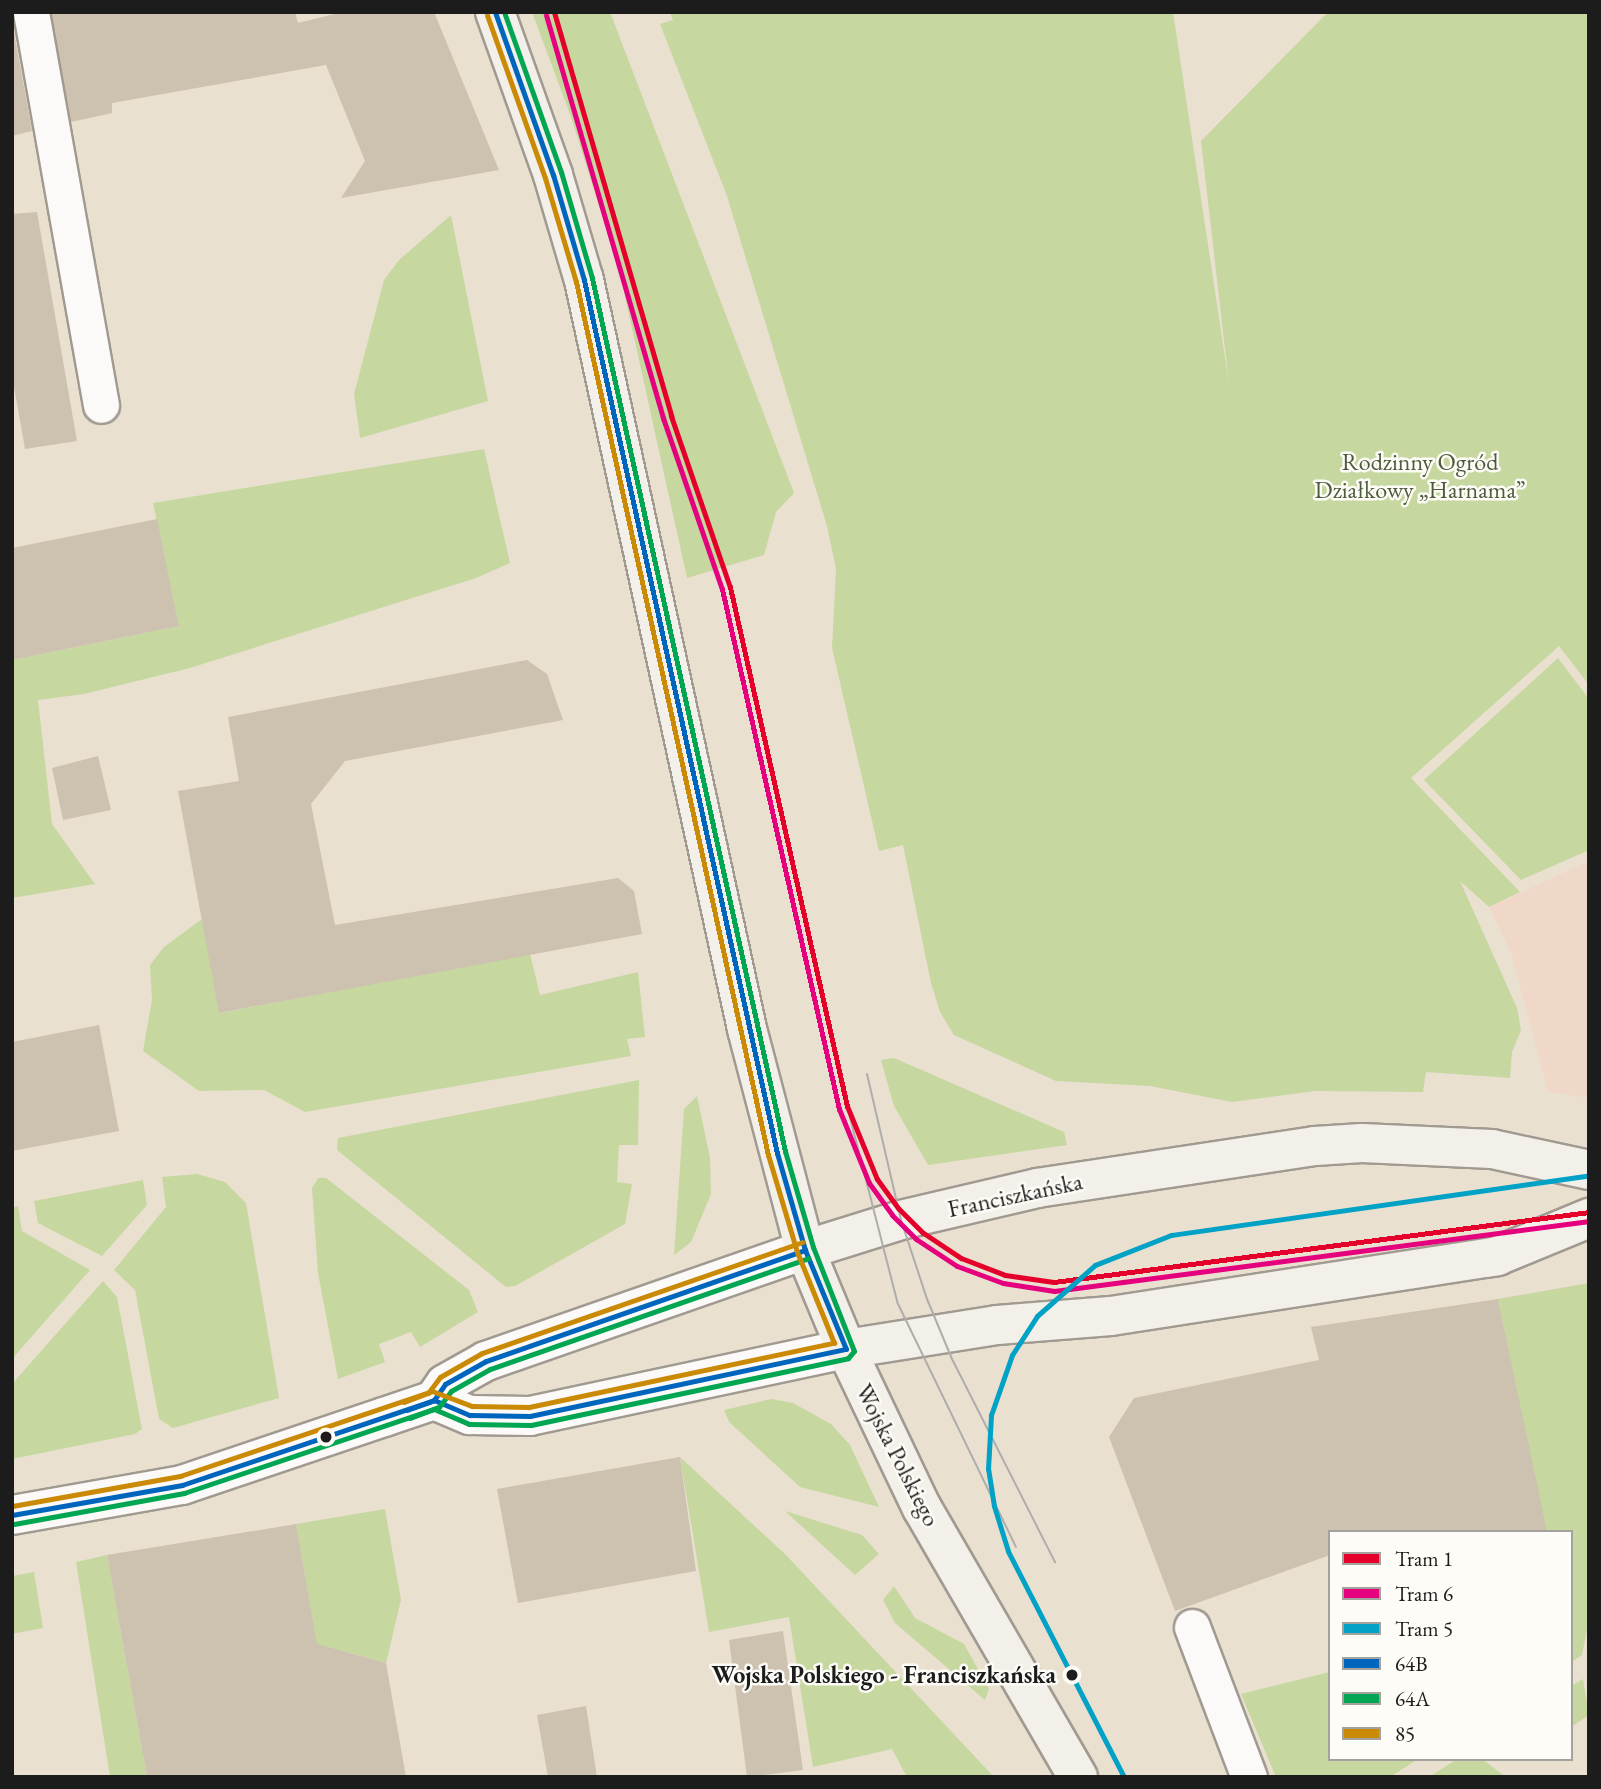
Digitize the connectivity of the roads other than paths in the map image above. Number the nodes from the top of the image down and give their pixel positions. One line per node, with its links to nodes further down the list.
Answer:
1 (31, 12): 3 (lane)
2 (495, 12): 6 (main road, Wojska Polskiego)
3 (101, 405)
4 (1589, 1170): 6 (main road, Franciszkańska)
5 (1589, 1218): 7 (main road)
6 (805, 1250): 7 (main road, Wojska Polskiego); 8 (street, Franciszkańska)
7 (846, 1349): 8 (street); 11 (main road, Wojska Polskiego)
8 (434, 1400): 9 (street, Franciszkańska)
9 (12, 1515)
10 (1192, 1627): 12 (lane)
11 (1078, 1777)
12 (1249, 1777)

